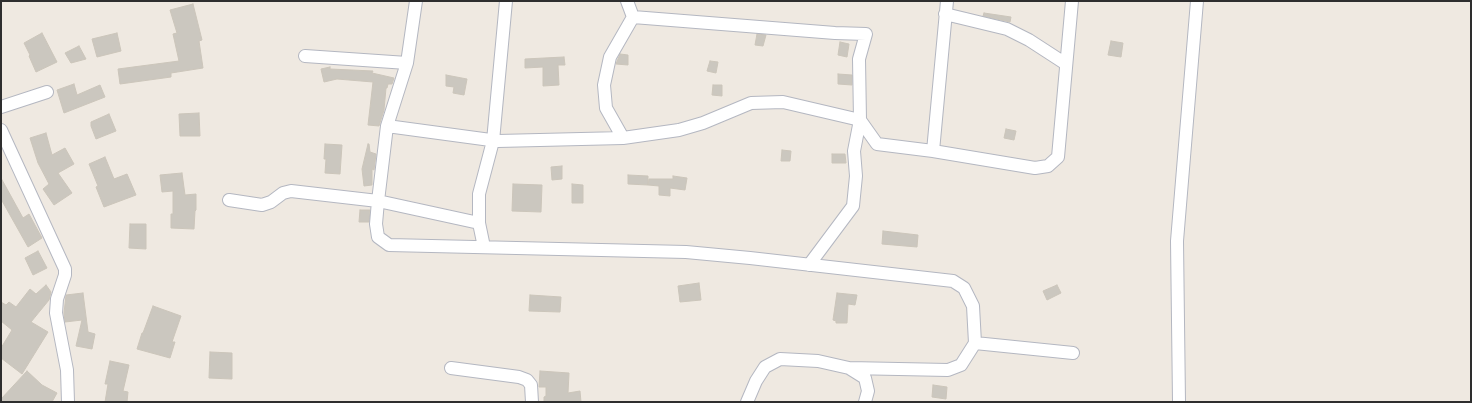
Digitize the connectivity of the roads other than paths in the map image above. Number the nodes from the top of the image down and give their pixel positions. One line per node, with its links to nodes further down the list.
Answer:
1 (416, 1): 10 (street)
2 (506, 1): 18 (street)
3 (627, 1): 8 (street)
4 (947, 1): 7 (street)
5 (1072, 1): 11 (street)
6 (1196, 1): 33 (street)
7 (945, 14): 11 (street); 19 (street)
8 (633, 17): 14 (street); 17 (street)
9 (305, 56): 10 (street)
10 (408, 63): 15 (street)
11 (1066, 64): 19 (street)
12 (47, 92): 13 (street)
13 (1, 107)
14 (860, 120): 17 (street); 19 (street); 24 (street)
15 (387, 126): 18 (street); 21 (street)
16 (1, 130): 29 (street)
17 (623, 138): 18 (street)
18 (493, 141): 22 (street)
19 (933, 151)
20 (229, 200): 21 (street)
21 (378, 201): 22 (street); 23 (street)
22 (479, 223): 23 (street)
23 (484, 247): 24 (street)
24 (809, 265): 25 (street)
25 (975, 343): 26 (street); 28 (street)
26 (1073, 353)
27 (450, 368): 30 (street)
28 (850, 368): 31 (street); 32 (street)
29 (68, 402)
30 (532, 402)
31 (747, 402)
32 (865, 402)
33 (1179, 402)

